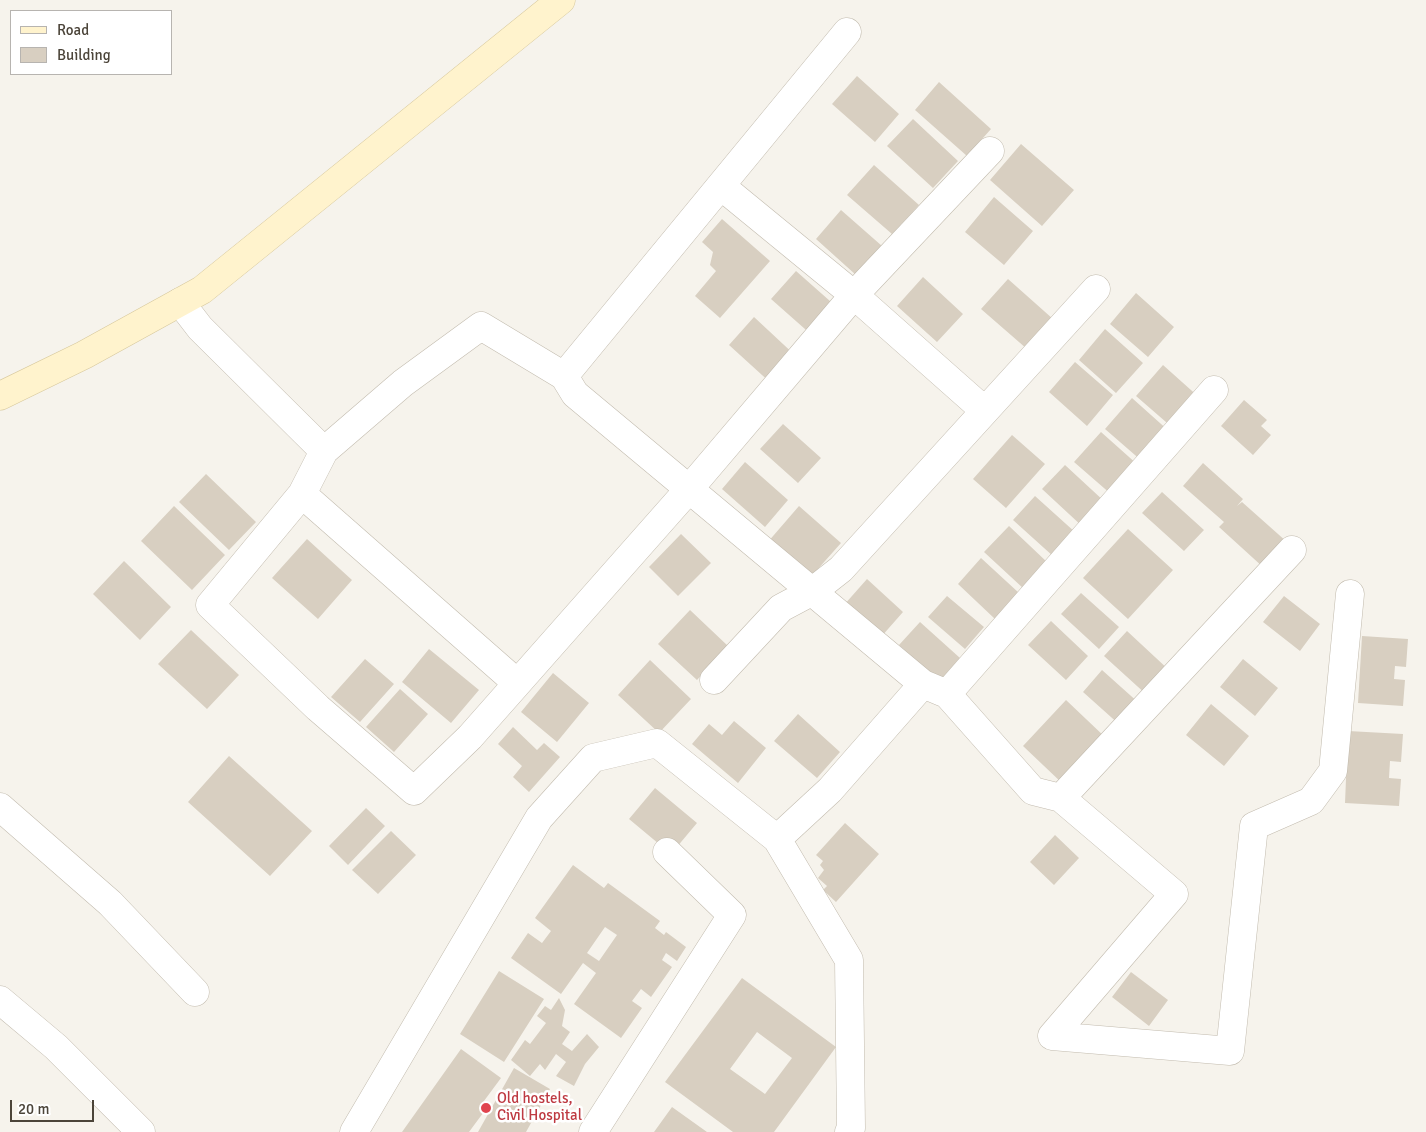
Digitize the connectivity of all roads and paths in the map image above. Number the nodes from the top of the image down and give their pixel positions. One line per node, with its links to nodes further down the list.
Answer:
1 (561, 0): 7 (street)
2 (847, 32): 4 (street)
3 (990, 151): 6 (street)
4 (720, 186): 6 (street); 8 (street)
5 (1096, 289): 11 (street)
6 (854, 295): 11 (street); 13 (street)
7 (180, 302): 10 (street); 12 (street)
8 (564, 376): 12 (street); 13 (street)
9 (1214, 390): 20 (street)
10 (0, 396)
11 (985, 410): 16 (street)
12 (324, 451): 14 (street)
13 (690, 488): 16 (street); 19 (street)
14 (302, 494): 19 (street); 19 (street)
15 (1292, 550): 21 (street)
16 (814, 591): 18 (street); 20 (street)
17 (1350, 594): 21 (street)
18 (714, 680)
19 (517, 683)
20 (935, 689): 21 (street); 23 (street)
21 (1062, 798)
22 (0, 807): 25 (street)
23 (777, 839): 28 (street); 30 (street)
24 (667, 852): 29 (street)
25 (195, 992)
26 (0, 1000): 27 (street)
27 (142, 1132)
28 (354, 1132)
29 (593, 1132)
30 (849, 1132)

